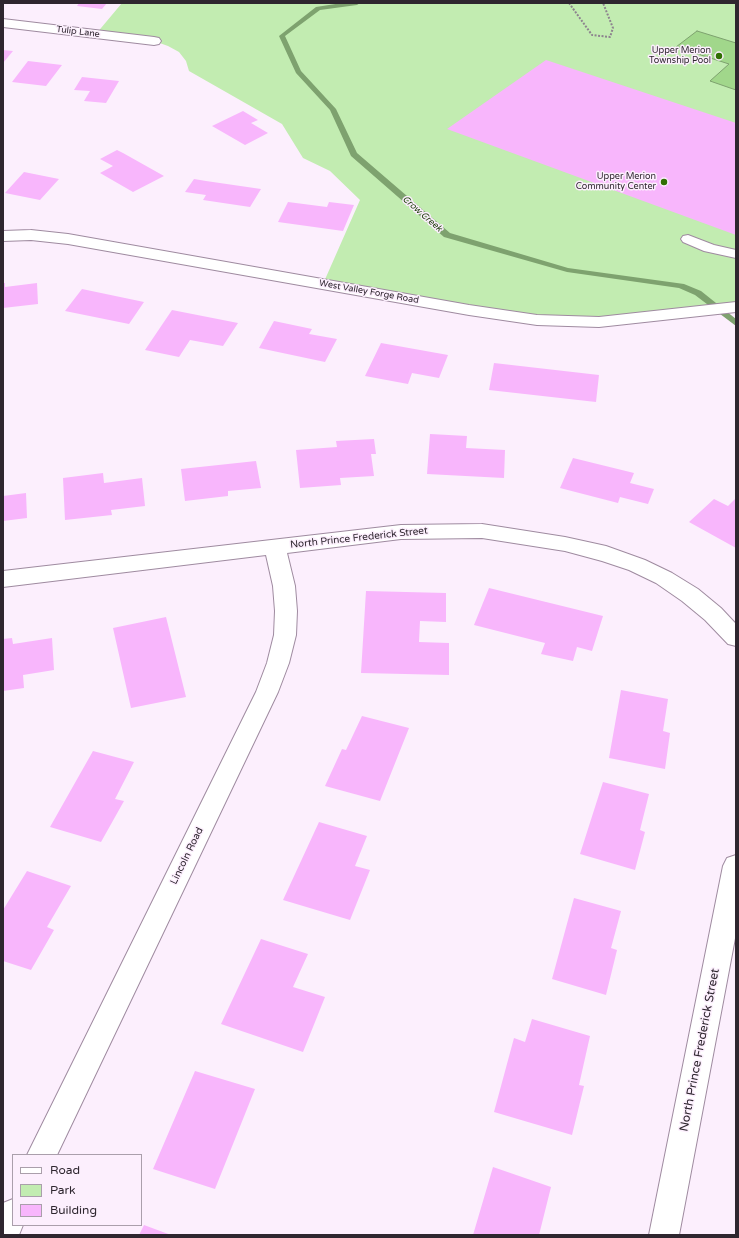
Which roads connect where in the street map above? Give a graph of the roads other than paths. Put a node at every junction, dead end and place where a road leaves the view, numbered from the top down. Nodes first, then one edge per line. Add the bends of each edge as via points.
1 (3, 23) edge
2 (154, 41) dead end
3 (3, 236) edge
4 (688, 239) dead end
5 (736, 254) edge
6 (736, 307) edge
7 (275, 547) junction
8 (3, 579) edge
9 (736, 638) edge
10 (736, 866) edge
11 (42, 1154) edge
12 (12, 1216) edge
13 (3, 1235) edge
14 (664, 1235) edge

1 - 2 street, Tulip Lane
3 - 6 street, West Valley Forge Road via 31,235 68,239 536,320 599,322
4 - 5 lane via 709,248
7 - 8 street, North Prince Frederick Street
7 - 9 street, North Prince Frederick Street via 401,532 442,530 482,531 565,544 606,554 664,578 714,614
7 - 11 street, Lincoln Road via 284,586 285,635 267,692
10 - 14 street, North Prince Frederick Street
12 - 13 street

